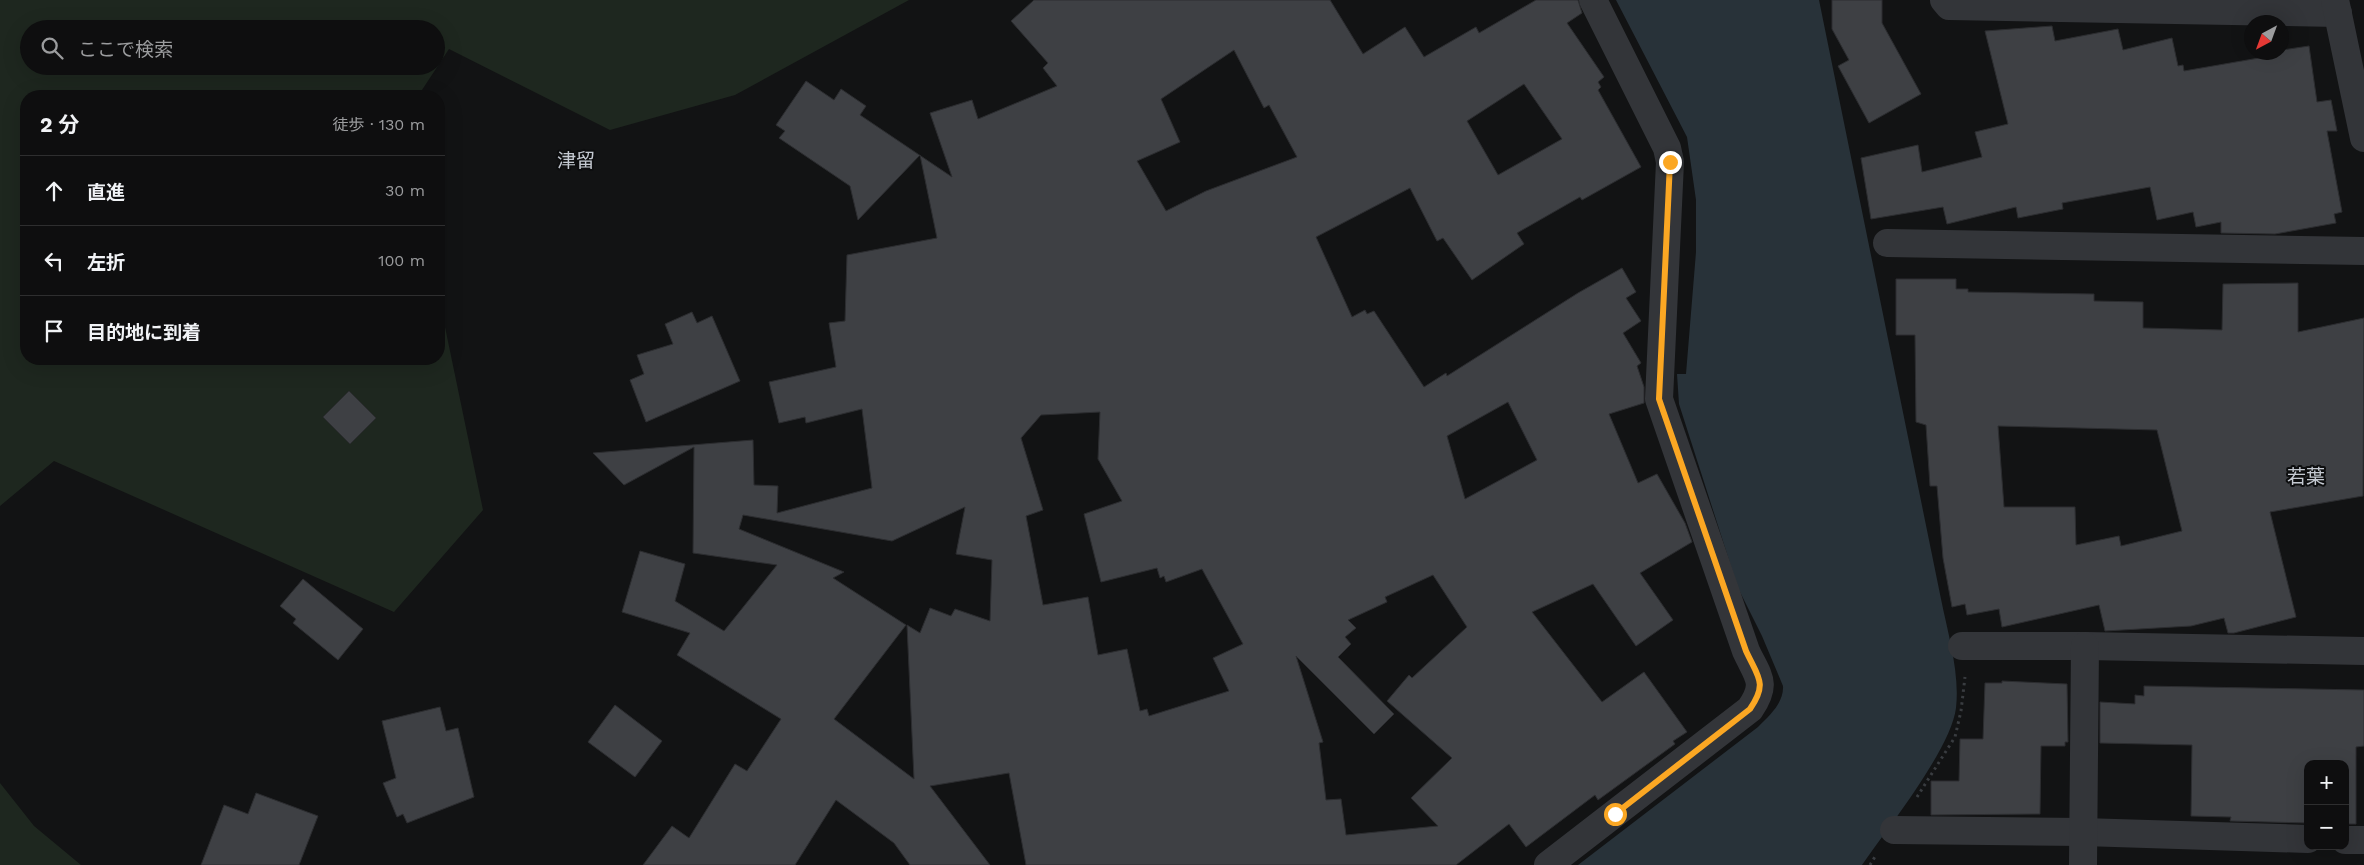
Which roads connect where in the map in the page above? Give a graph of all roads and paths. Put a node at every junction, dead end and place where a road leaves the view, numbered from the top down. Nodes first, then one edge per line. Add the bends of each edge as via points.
1 (1593, 0) edge
2 (1944, 0) edge
3 (2336, 7) edge
4 (2364, 138) edge
5 (1887, 243) dead end
6 (2364, 252) edge
7 (1962, 646) joint
8 (2085, 646) junction
9 (2364, 651) edge
10 (1942, 760) dead end
11 (1894, 830) dead end
12 (2083, 832) junction
13 (2304, 838) edge
14 (2349, 840) edge
15 (2364, 840) edge
16 (1548, 865) edge
17 (2082, 865) edge

1 - 16 street via 1667,148 1670,162 1659,399 1746,651 1761,682 1760,694 1750,709
2 - 3 street via 1949,6
3 - 4 street
5 - 6 street
7 - 8 street
7 - 10 path via 1965,675 1961,711 1955,737
8 - 9 street
8 - 12 street
11 - 12 street
12 - 13 street
12 - 17 street
14 - 15 street

